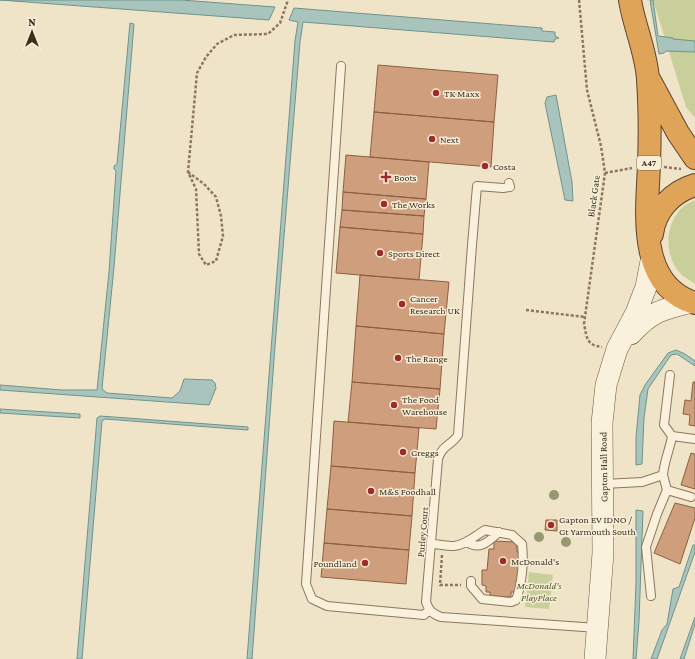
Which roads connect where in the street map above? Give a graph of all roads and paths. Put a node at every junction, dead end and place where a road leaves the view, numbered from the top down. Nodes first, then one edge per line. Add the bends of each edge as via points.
1 (288, 0) edge
2 (579, 0) edge
3 (630, 0) edge
4 (341, 66) dead end
5 (648, 78) junction
6 (695, 158) edge
7 (188, 172) junction
8 (510, 183) dead end
9 (695, 185) edge
10 (651, 252) junction
11 (694, 302) edge
12 (526, 310) dead end
13 (585, 317) junction
14 (617, 349) junction
15 (670, 375) dead end
16 (672, 436) junction
17 (695, 439) edge
18 (663, 475) junction
19 (603, 484) junction
20 (667, 490) junction
21 (691, 497) dead end
22 (499, 532) junction
23 (467, 542) junction
24 (431, 544) junction
25 (443, 545) junction
26 (471, 583) joint
27 (651, 596) dead end
28 (429, 610) junction
29 (598, 628) junction
30 (595, 659) edge

1 - 7 path via 280,24 268,34 234,35 217,44 206,57 197,73
2 - 13 path, Black Gate via 587,90 605,173
3 - 5 highway, A47
4 - 28 lane via 306,584 312,599 327,606 424,615
5 - 6 highway, A47
5 - 10 highway, A47 via 647,228
7 - 7 path via 216,197 221,216 223,236 216,261 206,265 199,254 196,189
8 - 24 lane, Purley Court via 510,187 503,188 477,186 458,435 440,452 438,459
9 - 10 highway via 685,188 669,199 659,212 653,225
10 - 11 highway via 661,278 678,295
10 - 14 street, Gapton Hall Road via 646,287
11 - 14 street, Gapton Hall Road via 654,313
12 - 13 path
13 - 14 path, Black Gate via 588,341 593,346
14 - 19 street, Gapton Hall Road via 606,385 602,423
15 - 16 lane via 664,425
16 - 17 lane
16 - 18 lane
18 - 19 lane via 642,482
18 - 20 lane
19 - 29 street, Gapton Hall Road via 603,553
20 - 21 lane
20 - 27 lane via 646,547
22 - 23 lane via 485,530
22 - 23 lane via 479,546
22 - 26 lane via 512,535 522,544 520,590 516,600 510,602 482,599
23 - 25 lane via 453,546
24 - 25 lane
24 - 28 lane, Purley Court via 426,598
25 - 26 path via 440,585
28 - 29 lane via 441,618
29 - 30 street, Gapton Hall Road

